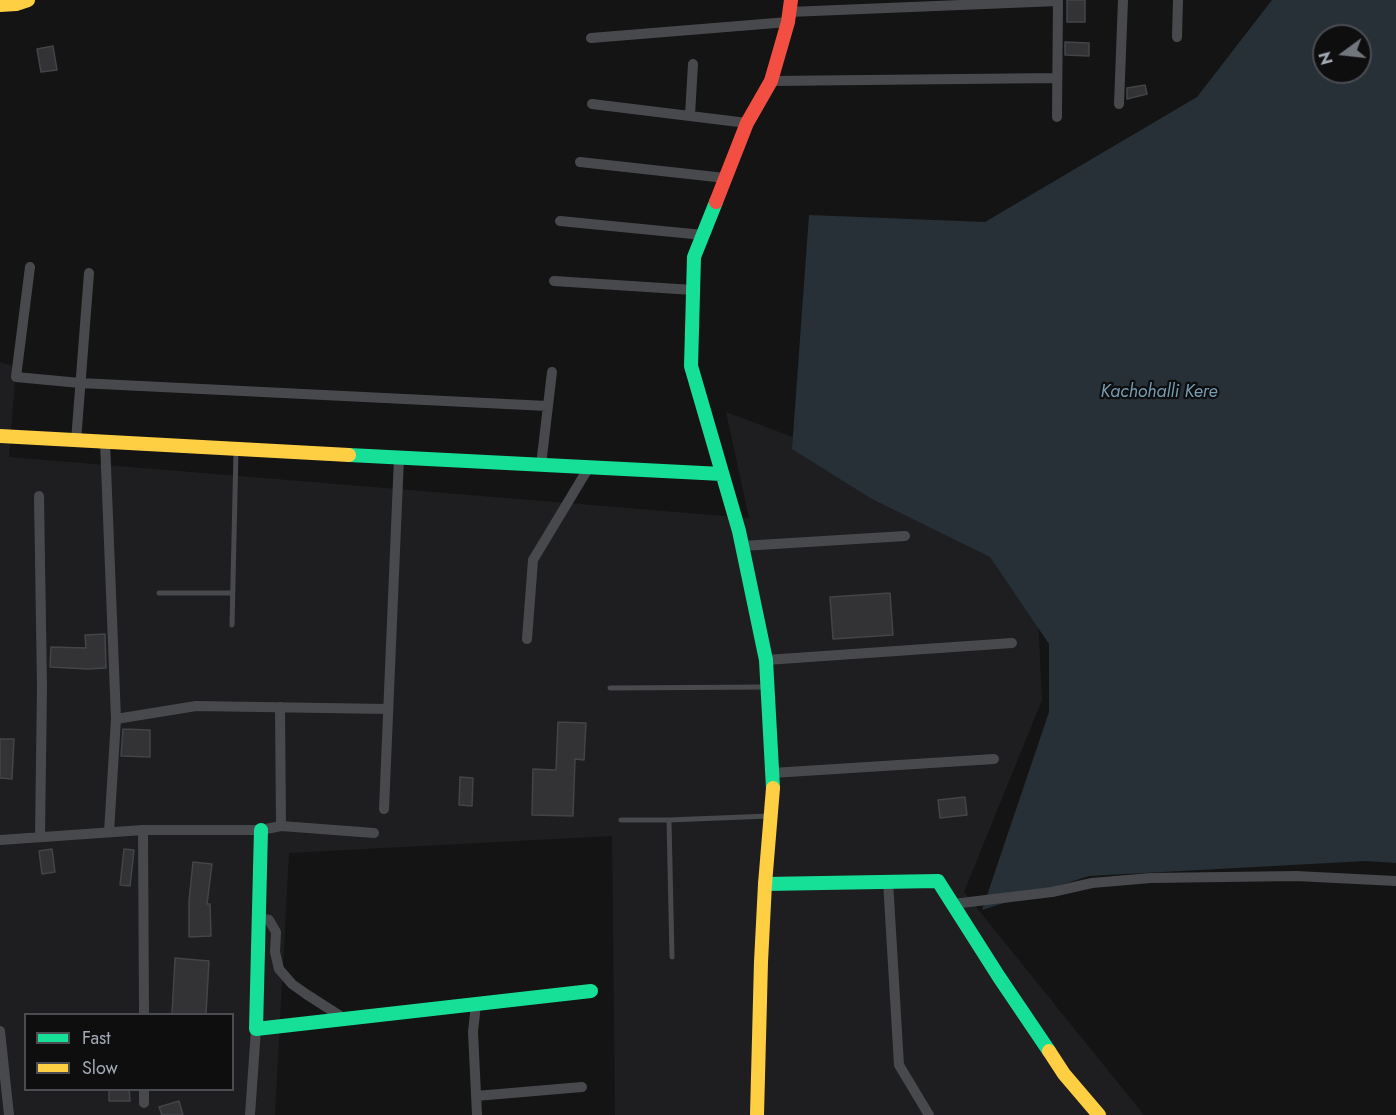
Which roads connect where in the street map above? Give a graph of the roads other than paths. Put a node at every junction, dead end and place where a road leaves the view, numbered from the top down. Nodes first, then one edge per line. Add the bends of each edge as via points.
1 (28, 0) edge
2 (1123, 0) edge
3 (1178, 0) edge
4 (1058, 1) edge
5 (0, 5) edge
6 (789, 12) edge
7 (1177, 37) dead end
8 (591, 38) dead end
9 (693, 64) dead end
10 (1057, 78) junction
11 (771, 81) junction
12 (592, 104) dead end
13 (1119, 104) dead end
14 (690, 115) junction
15 (1057, 117) dead end
16 (747, 123) junction
17 (580, 162) dead end
18 (725, 178) junction
19 (560, 221) dead end
20 (703, 236) junction
21 (30, 267) dead end
22 (89, 273) dead end
23 (555, 281) dead end
24 (693, 290) junction
25 (552, 372) dead end
26 (80, 383) junction
27 (547, 406) junction
28 (0, 436) edge
29 (76, 441) junction
30 (105, 442) junction
31 (236, 449) junction
32 (399, 457) junction
33 (541, 465) junction
34 (589, 467) junction
35 (722, 474) junction
36 (39, 496) dead end
37 (906, 536) dead end
38 (742, 546) junction
39 (159, 593) dead end
40 (232, 593) junction
41 (232, 625) dead end
42 (527, 639) dead end
43 (1012, 643) dead end
44 (766, 660) junction
45 (768, 687) junction
46 (610, 688) dead end
47 (280, 707) junction
48 (388, 709) junction
49 (116, 719) junction
50 (994, 759) dead end
51 (772, 773) junction
52 (384, 809) dead end
53 (771, 816) junction
54 (621, 820) dead end
55 (669, 820) junction
56 (281, 826) junction
57 (143, 830) junction
58 (261, 830) junction
59 (109, 832) junction
60 (374, 833) dead end
61 (40, 837) junction
62 (0, 840) edge
63 (888, 881) junction
64 (1396, 881) edge
65 (765, 884) junction
66 (953, 904) junction
67 (259, 918) junction
68 (672, 957) dead end
69 (591, 991) dead end
70 (476, 1004) junction
71 (144, 1013) edge
72 (345, 1019) junction
73 (256, 1029) junction
74 (0, 1031) edge
75 (582, 1087) dead end
76 (144, 1091) edge
77 (476, 1096) junction
78 (144, 1103) dead end
79 (9, 1115) edge
80 (250, 1115) edge
81 (477, 1115) edge
82 (758, 1115) edge
83 (929, 1115) edge
84 (1100, 1115) edge

1 - 5 street
2 - 13 street
3 - 7 street
4 - 6 street
4 - 10 street
6 - 8 street
6 - 11 street
9 - 14 street
10 - 11 street
10 - 15 street
11 - 16 street
12 - 14 street
14 - 16 street
16 - 18 street
17 - 18 street
18 - 20 street
19 - 20 street
20 - 24 street via 694,257
21 - 26 street via 16,377
22 - 26 street
23 - 24 street
24 - 35 street via 691,366
25 - 27 street
26 - 27 street
26 - 29 street
27 - 33 street
28 - 29 street
29 - 30 street
30 - 31 street
30 - 49 street
31 - 32 street
31 - 40 lane
32 - 33 street
32 - 48 street
33 - 34 street
34 - 35 street
34 - 42 street via 533,560
35 - 38 street
36 - 61 street
37 - 38 street
38 - 44 street
39 - 40 lane
40 - 41 lane
43 - 44 street
44 - 45 street
45 - 46 lane
45 - 51 street
47 - 48 street
47 - 49 street via 196,706
47 - 56 street
48 - 52 street
49 - 59 street
50 - 51 street
51 - 53 street
53 - 55 lane
53 - 65 street
54 - 55 lane
55 - 68 lane
56 - 58 street
56 - 60 street
57 - 58 street
57 - 59 street
57 - 71 street
58 - 67 street
59 - 61 street
61 - 62 street
63 - 65 street
63 - 66 street via 939,881
63 - 83 street via 898,1065
64 - 66 street via 1296,876 1151,878
65 - 82 street
66 - 84 street via 1064,1074
67 - 72 street via 270,920 276,932 279,969 292,984
67 - 73 street
69 - 70 street
70 - 72 street
70 - 77 street
72 - 73 street
73 - 80 street
74 - 79 street
75 - 77 street
76 - 78 street
77 - 81 street

